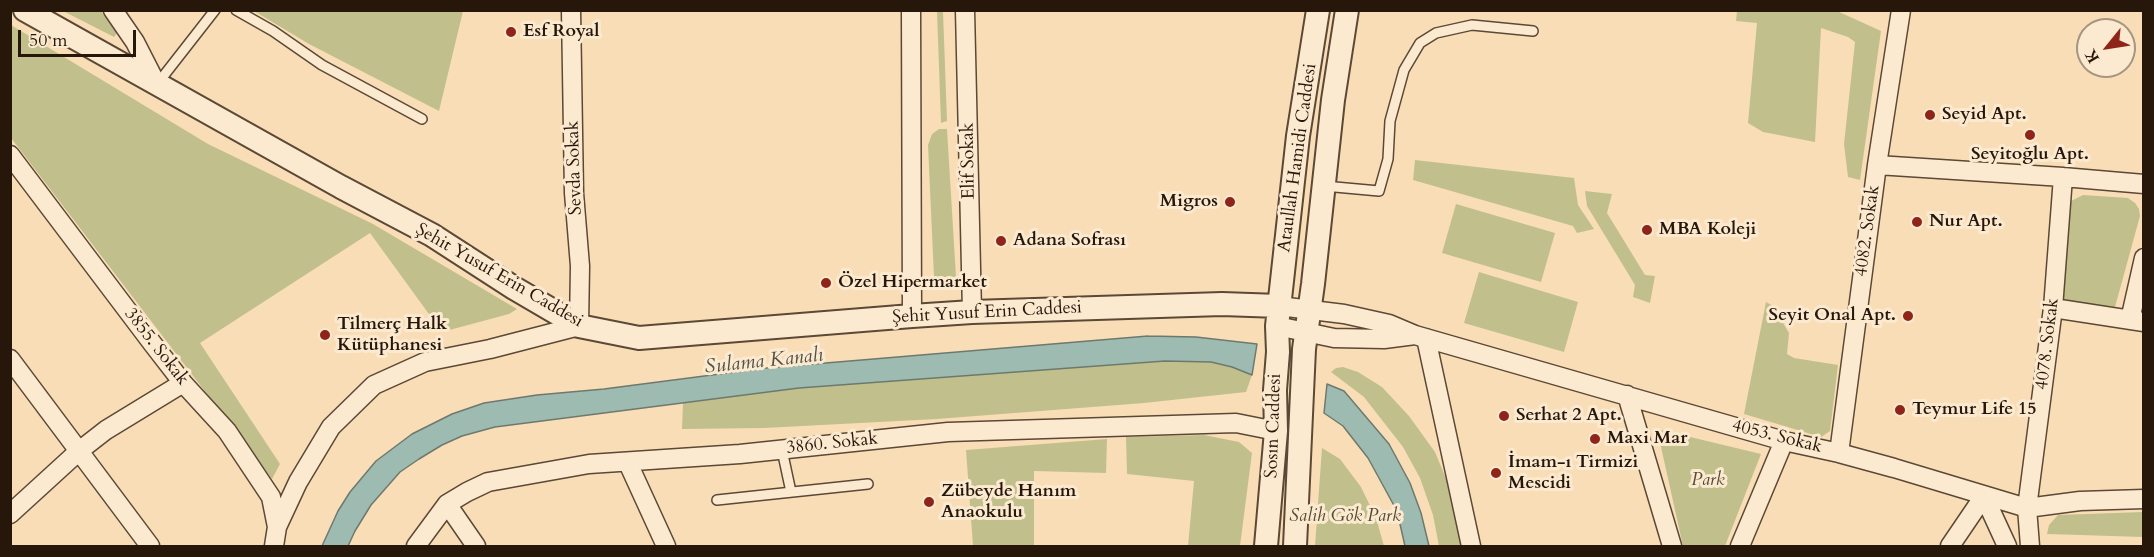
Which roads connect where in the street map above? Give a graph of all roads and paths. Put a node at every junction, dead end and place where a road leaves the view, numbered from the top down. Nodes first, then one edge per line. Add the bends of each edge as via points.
1 (25, 10) edge
2 (113, 10) edge
3 (215, 10) edge
4 (236, 10) edge
5 (571, 10) edge
6 (910, 10) edge
7 (965, 10) edge
8 (1318, 10) edge
9 (1347, 10) edge
10 (1901, 10) edge
11 (1533, 31) dead end
12 (157, 85) junction
13 (422, 119) dead end
14 (10, 155) edge
15 (1877, 165) junction
16 (2063, 177) junction
17 (2144, 184) edge
18 (1324, 186) junction
19 (2144, 258) edge
20 (2053, 308) junction
21 (1309, 311) junction
22 (972, 312) junction
23 (912, 316) junction
24 (1278, 316) junction
25 (2137, 321) edge
26 (579, 326) junction
27 (1306, 334) junction
28 (1420, 337) junction
29 (10, 360) edge
30 (183, 383) junction
31 (1627, 395) junction
32 (1276, 431) junction
33 (1784, 441) junction
34 (782, 450) junction
35 (79, 451) junction
36 (1839, 453) junction
37 (628, 463) junction
38 (868, 483) dead end
39 (791, 492) junction
40 (1984, 496) junction
41 (2144, 499) edge
42 (717, 500) dead end
43 (447, 504) junction
44 (2027, 508) junction
45 (10, 514) edge
46 (277, 527) junction
47 (150, 546) edge
48 (274, 546) edge
49 (416, 546) edge
50 (476, 546) edge
51 (666, 546) edge
52 (1266, 546) edge
53 (1295, 546) edge
54 (1471, 546) edge
55 (1672, 546) edge
56 (1740, 546) edge
57 (1950, 546) edge
58 (2007, 546) edge
59 (2030, 546) edge

1 - 12 street, Şehit Yusuf Erin Caddesi
2 - 12 street
3 - 12 lane
4 - 13 lane via 322,65
5 - 26 street, Sevda Sokak
6 - 23 street
7 - 22 street, Elif Sokak
8 - 24 street, Ataullah Hamidi Caddesi via 1298,136
9 - 18 street, Ataullah Hamidi Caddesi
10 - 15 street, 4082. Sokak
11 - 18 lane via 1472,25 1436,33 1419,43 1404,70 1390,121 1388,159 1379,191
12 - 26 street, Şehit Yusuf Erin Caddesi via 432,236
14 - 30 street, 3855. Sokak
15 - 16 street
15 - 36 street, 4082. Sokak
16 - 17 street
16 - 20 street, 4078. Sokak
18 - 21 street, Ataullah Hamidi Caddesi
19 - 25 street
20 - 25 street
20 - 44 street, 4078. Sokak
21 - 24 street, 4053. Sokak
21 - 27 street, Ataullah Hamidi Caddesi
21 - 28 street, 4053. Sokak via 1378,321
22 - 23 street, Şehit Yusuf Erin Caddesi
22 - 24 street, Şehit Yusuf Erin Caddesi via 1222,304
23 - 26 street, Şehit Yusuf Erin Caddesi via 639,338
24 - 27 street
24 - 32 street, Sosın Caddesi
26 - 46 street via 425,362 374,385 332,427
27 - 28 street via 1334,338
27 - 53 street, Ataullah Hamidi Caddesi
28 - 31 street, 4053. Sokak
28 - 54 street
29 - 35 street
30 - 35 street
30 - 46 street, 3855. Sokak via 227,431 271,497
31 - 33 street, 4053. Sokak
31 - 55 street
32 - 34 street, 3860. Sokak via 1236,423 959,432
32 - 52 street, Sosın Caddesi
33 - 36 street, 4053. Sokak
33 - 56 street
34 - 37 street, 3860. Sokak
34 - 39 lane
35 - 45 street
35 - 47 street
36 - 40 street, 4053. Sokak
37 - 43 street, 3860. Sokak via 589,464 488,482
37 - 51 street
38 - 39 lane
39 - 42 lane
40 - 44 street, 4053. Sokak
40 - 57 street
40 - 58 street
41 - 44 street, 4053. Sokak
43 - 49 street, 3860. Sokak
43 - 50 street
44 - 59 street, 4078. Sokak
46 - 48 street, 3855. Sokak

